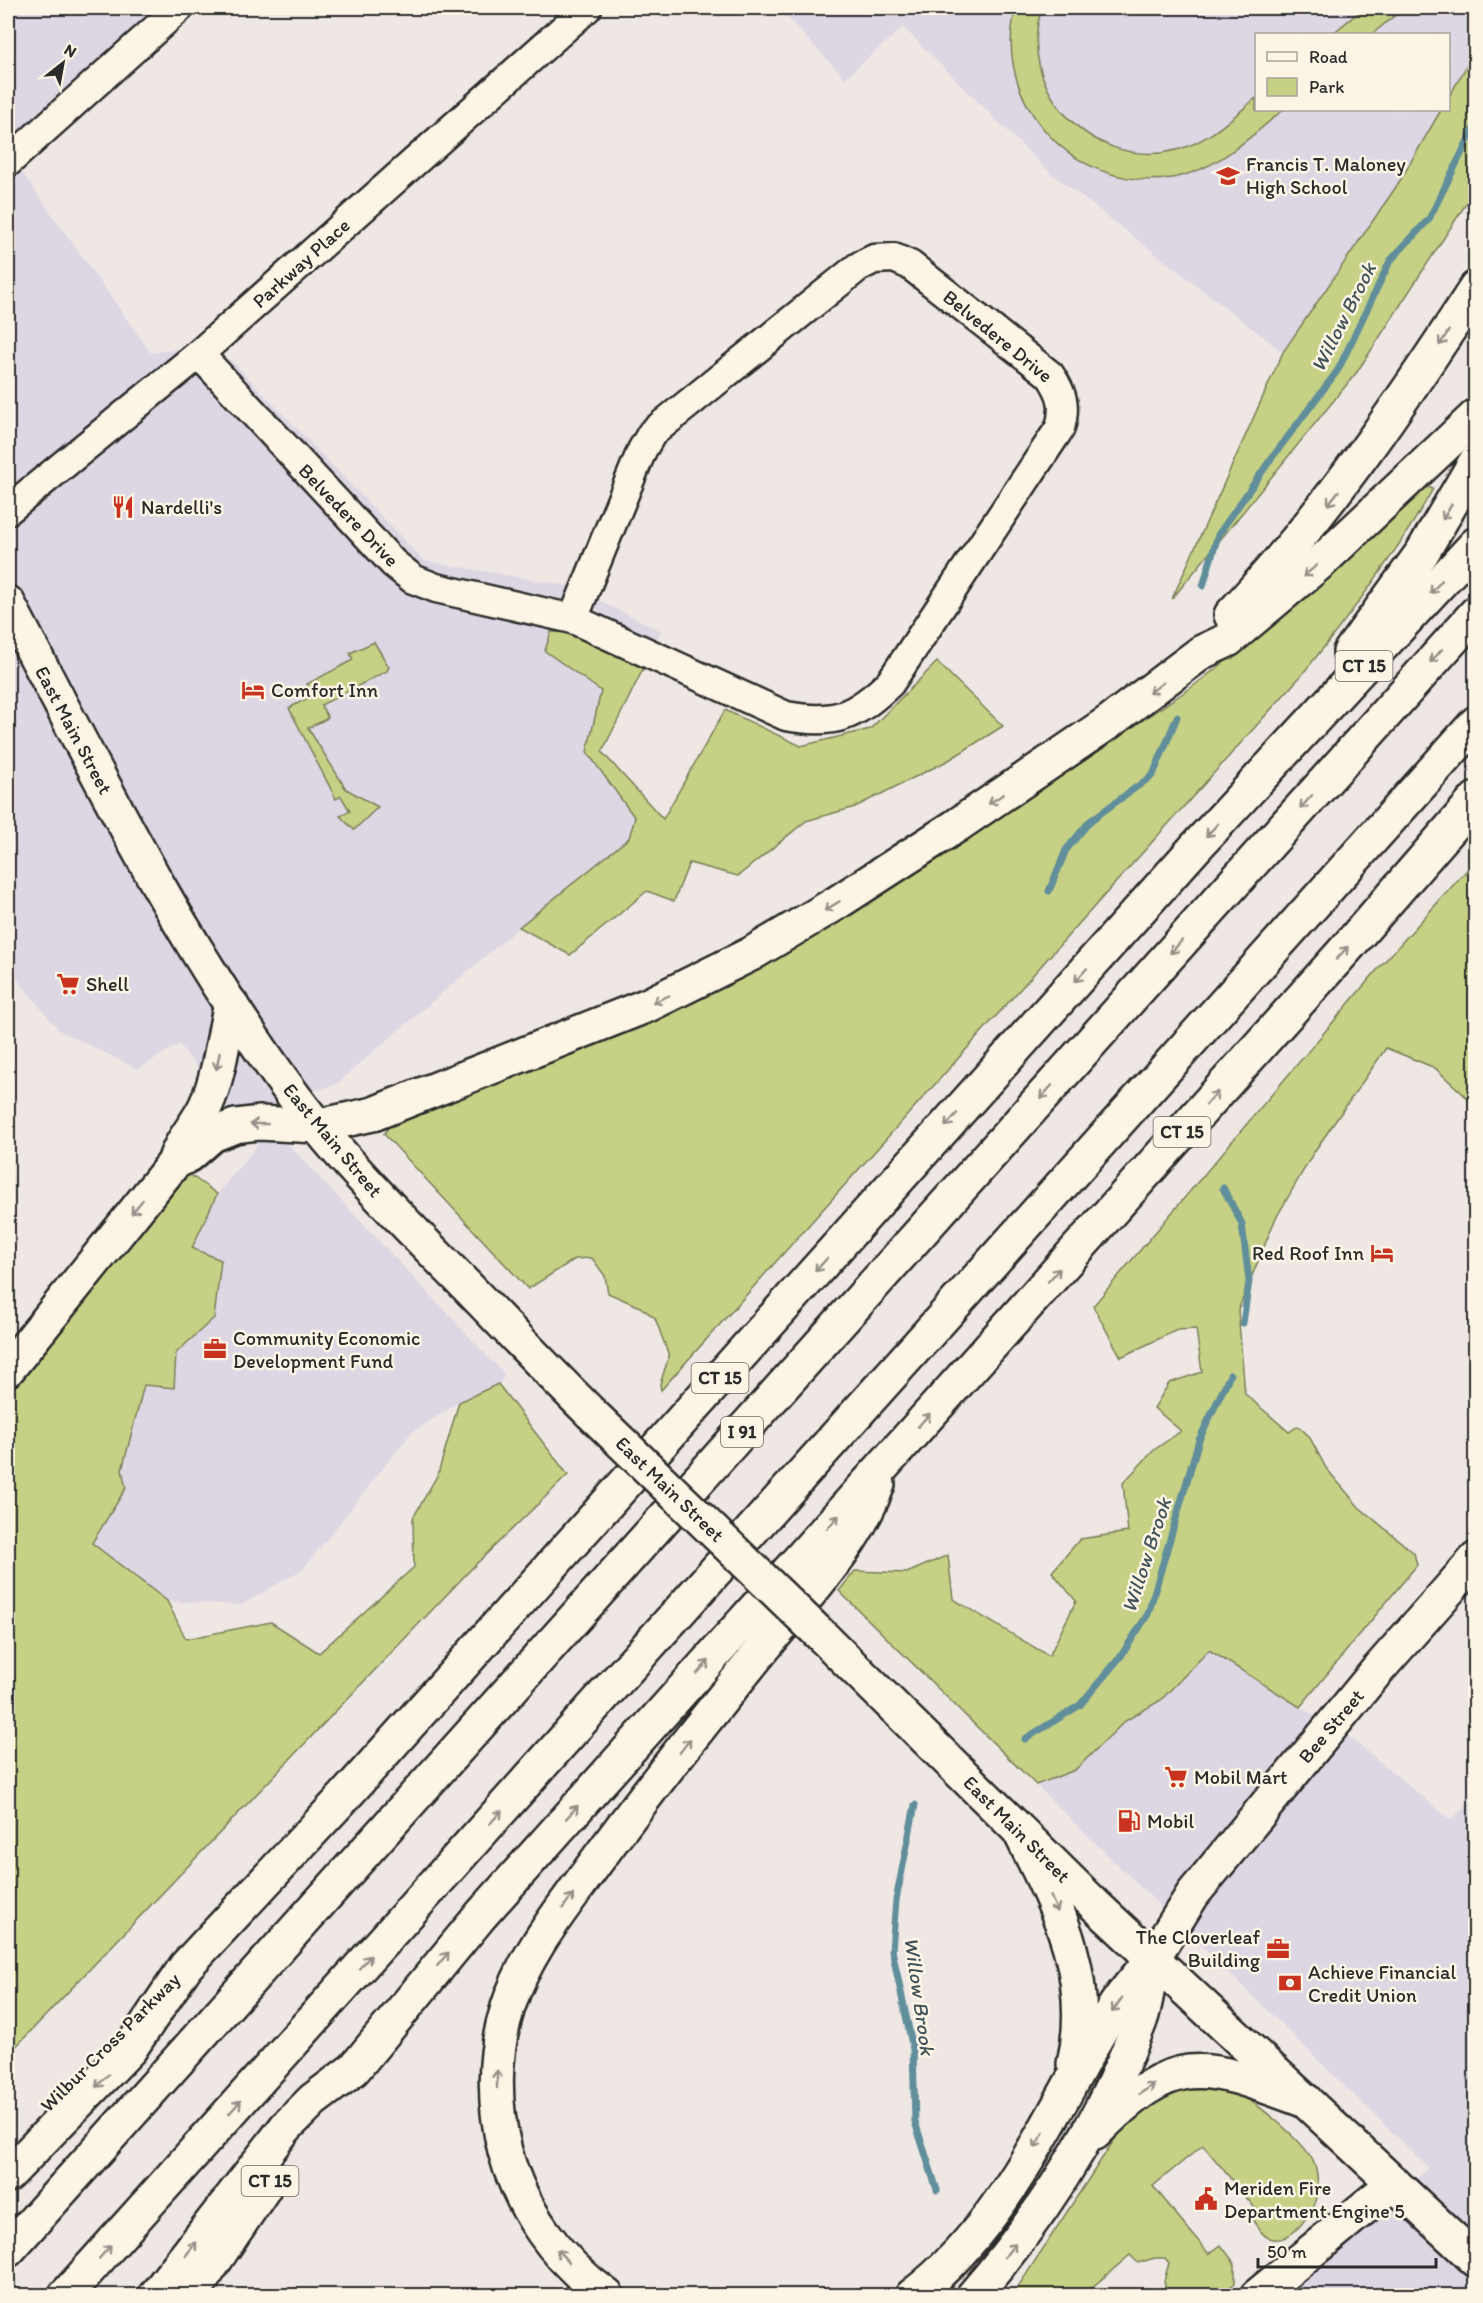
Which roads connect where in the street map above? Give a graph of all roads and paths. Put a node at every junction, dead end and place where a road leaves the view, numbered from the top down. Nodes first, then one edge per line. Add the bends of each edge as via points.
1 (179, 8) edge
2 (587, 8) edge
3 (8, 162) edge
4 (1476, 288) edge
5 (198, 354) junction
6 (1476, 416) edge
7 (1476, 462) edge
8 (8, 510) edge
9 (1476, 544) edge
10 (8, 603) edge
11 (1476, 613) edge
12 (573, 619) junction
13 (1202, 652) junction
14 (1476, 723) edge
15 (1251, 787) junction
16 (1476, 799) edge
17 (231, 1004) junction
18 (318, 1126) junction
19 (174, 1163) junction
20 (8, 1369) edge
21 (885, 1463) junction
22 (1476, 1559) edge
23 (1020, 1832) junction
24 (1153, 1958) junction
25 (186, 1966) junction
26 (354, 2069) junction
27 (1068, 2089) junction
28 (1306, 2101) junction
29 (8, 2143) edge
30 (1073, 2157) junction
31 (8, 2175) edge
32 (1394, 2184) junction
33 (8, 2250) edge
34 (1476, 2260) edge
35 (65, 2295) edge
36 (155, 2295) edge
37 (191, 2295) edge
38 (607, 2295) edge
39 (912, 2295) edge
40 (973, 2295) edge
41 (1257, 2295) edge

1 - 3 street
2 - 5 street, Parkway Place
4 -> 13 main road via 1335,495 1216,630
5 - 8 street, Parkway Place
5 - 12 street, Belvedere Drive via 393,563 413,579 436,588
6 -> 13 main road via 1295,584 1228,640
7 -> 15 main road via 1393,596 1279,734
9 -> 15 main road, CT 15
10 - 17 main road, East Main Street via 127,831
11 -> 33 main road, I 91
12 - 12 street, Belvedere Drive via 786,716 815,721 846,716 870,702 890,683 1054,438 1065,410 1062,391 1050,375 910,265 894,258 874,259 858,267 652,433
13 -> 18 main road via 1006,792 752,954 658,1001 406,1101 356,1119
35 -> 14 main road
15 -> 25 main road, CT 15 via 344,1797
21 -> 16 main road, CT 15
17 - 18 main road, East Main Street
17 -> 19 main road via 210,1096
18 -> 19 main road via 235,1126 212,1135
18 - 23 main road, East Main Street, bridge via 500,1323
19 -> 20 main road
26 -> 21 main road, CT 15 via 480,1915
38 -> 21 main road via 567,2261 541,2229 520,2195 509,2167 496,2083 499,2044 508,2006 537,1945 605,1850 853,1538 864,1520
22 - 24 main road, Bee Street via 1377,1671 1193,1894
23 - 24 main road, East Main Street
23 -> 27 main road via 1061,1919 1079,1977 1080,2030
24 -> 27 main road via 1114,2007
24 - 28 main road, East Main Street
24 - 30 main road via 1141,2020 1101,2108
25 - 29 main road, Wilbur Cross Parkway / CT 15
25 -> 31 main road via 130,2049
36 -> 26 main road via 286,2127 313,2100
26 - 37 main road, CT 15 via 265,2187
27 -> 39 main road via 988,2217 955,2257
30 -> 28 main road via 1138,2094 1180,2072 1220,2073
28 - 32 main road, East Main Street
40 -> 30 main road via 1032,2220
32 - 34 main road, East Main Street
32 - 41 main road

